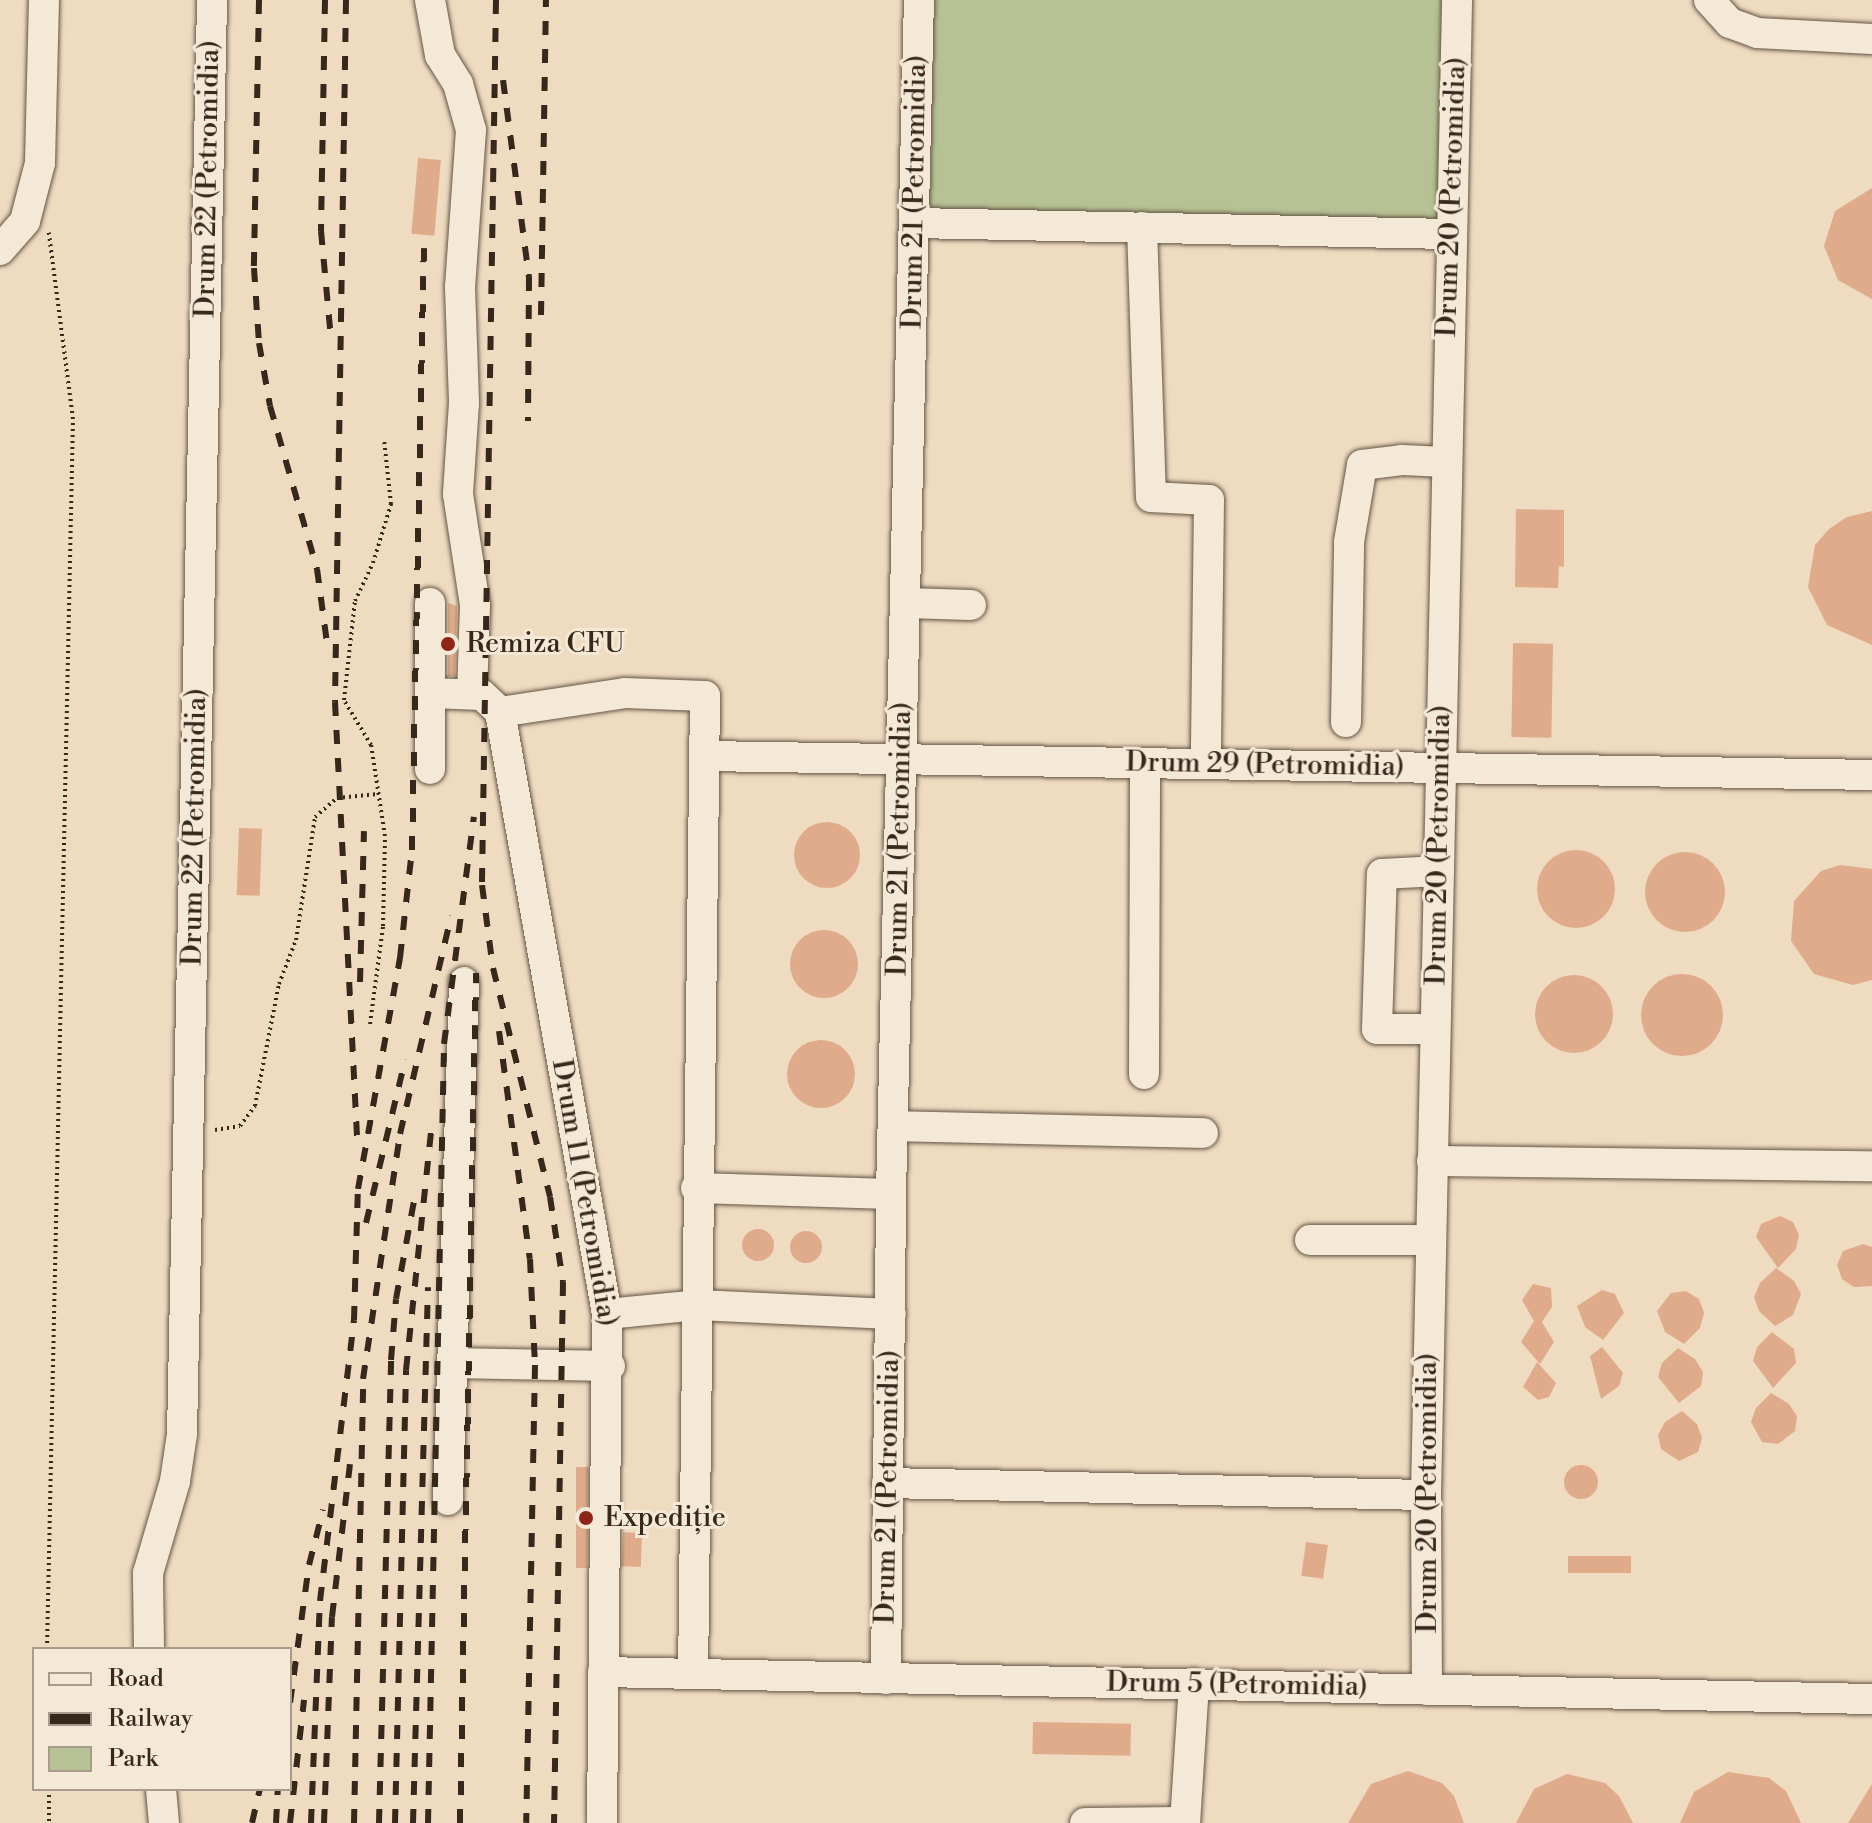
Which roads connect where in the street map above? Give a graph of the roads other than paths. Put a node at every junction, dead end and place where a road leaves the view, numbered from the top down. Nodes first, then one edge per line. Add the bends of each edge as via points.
1 (44, 0) edge
2 (212, 0) edge
3 (430, 0) edge
4 (919, 0) edge
5 (1457, 0) edge
6 (1709, 0) edge
7 (1872, 39) edge
8 (915, 223) junction
9 (1142, 227) junction
10 (1449, 234) junction
11 (0, 250) edge
12 (1446, 462) junction
13 (430, 603) dead end
14 (906, 603) junction
15 (971, 605) dead end
16 (430, 693) junction
17 (472, 694) junction
18 (500, 712) junction
19 (1346, 722) dead end
20 (705, 756) junction
21 (903, 760) junction
22 (1145, 763) junction
23 (1206, 764) junction
24 (1441, 767) junction
25 (430, 769) dead end
26 (1872, 775) edge
27 (1439, 871) junction
28 (464, 982) dead end
29 (1435, 1029) junction
30 (1144, 1074) dead end
31 (893, 1126) junction
32 (1203, 1133) dead end
33 (1432, 1161) junction
34 (1872, 1166) edge
35 (696, 1188) junction
36 (891, 1194) junction
37 (1310, 1240) dead end
38 (1431, 1240) junction
39 (698, 1305) junction
40 (607, 1314) junction
41 (891, 1314) junction
42 (452, 1363) junction
43 (610, 1366) junction
44 (887, 1483) junction
45 (1426, 1495) junction
46 (448, 1500) dead end
47 (149, 1647) edge
48 (603, 1672) junction
49 (693, 1673) junction
50 (886, 1679) junction
51 (1194, 1683) junction
52 (1427, 1690) junction
53 (1872, 1699) edge
54 (161, 1791) edge
55 (1185, 1822) edge
56 (164, 1823) edge
57 (602, 1823) edge
58 (1085, 1823) edge

1 - 11 lane via 40,163 25,221
2 - 47 lane, Drum 22 (Petromidia) via 181,1447 148,1573
3 - 17 lane via 440,55 458,84 471,130 460,287 464,377 458,494 475,605
4 - 8 lane, Drum 21 (Petromidia)
5 - 10 lane, Drum 20 (Petromidia)
6 - 7 lane via 1730,23 1757,33
8 - 9 lane
8 - 14 lane, Drum 21 (Petromidia)
9 - 10 lane
9 - 23 lane via 1151,497 1209,500
10 - 12 lane, Drum 20 (Petromidia)
12 - 19 lane via 1362,465 1349,542
12 - 24 lane, Drum 20 (Petromidia)
13 - 16 lane
14 - 15 lane
14 - 21 lane, Drum 21 (Petromidia)
16 - 17 lane
16 - 25 lane
17 - 18 lane via 482,695
18 - 20 lane via 625,693 705,696
18 - 40 lane, Drum 11 (Petromidia)
20 - 21 lane, Drum 29 (Petromidia)
20 - 35 lane
21 - 22 lane, Drum 29 (Petromidia)
21 - 31 lane, Drum 21 (Petromidia)
22 - 23 lane, Drum 29 (Petromidia)
22 - 30 lane
23 - 24 lane, Drum 29 (Petromidia)
24 - 26 lane, Drum 29 (Petromidia)
24 - 27 lane, Drum 20 (Petromidia)
27 - 29 lane, Drum 20 (Petromidia)
27 - 29 lane via 1382,874 1377,1029
28 - 42 lane
29 - 33 lane, Drum 20 (Petromidia)
31 - 32 lane
31 - 36 lane, Drum 21 (Petromidia)
33 - 34 lane
33 - 38 lane, Drum 20 (Petromidia)
35 - 36 lane
35 - 39 lane
36 - 41 lane, Drum 21 (Petromidia)
37 - 38 lane
38 - 45 lane, Drum 20 (Petromidia)
39 - 40 lane
39 - 41 lane
39 - 49 lane
40 - 43 lane, Drum 11 (Petromidia)
41 - 44 lane, Drum 21 (Petromidia)
42 - 43 lane
42 - 46 lane
43 - 48 lane, Drum 11 (Petromidia)
44 - 45 lane
44 - 50 lane, Drum 21 (Petromidia)
45 - 52 lane, Drum 20 (Petromidia)
48 - 49 lane, Drum 5 (Petromidia)
48 - 57 lane, Drum 11 (Petromidia)
49 - 50 lane, Drum 5 (Petromidia)
50 - 51 lane, Drum 5 (Petromidia)
51 - 52 lane, Drum 5 (Petromidia)
51 - 55 lane
52 - 53 lane, Drum 5 (Petromidia)
54 - 56 lane
55 - 58 lane

